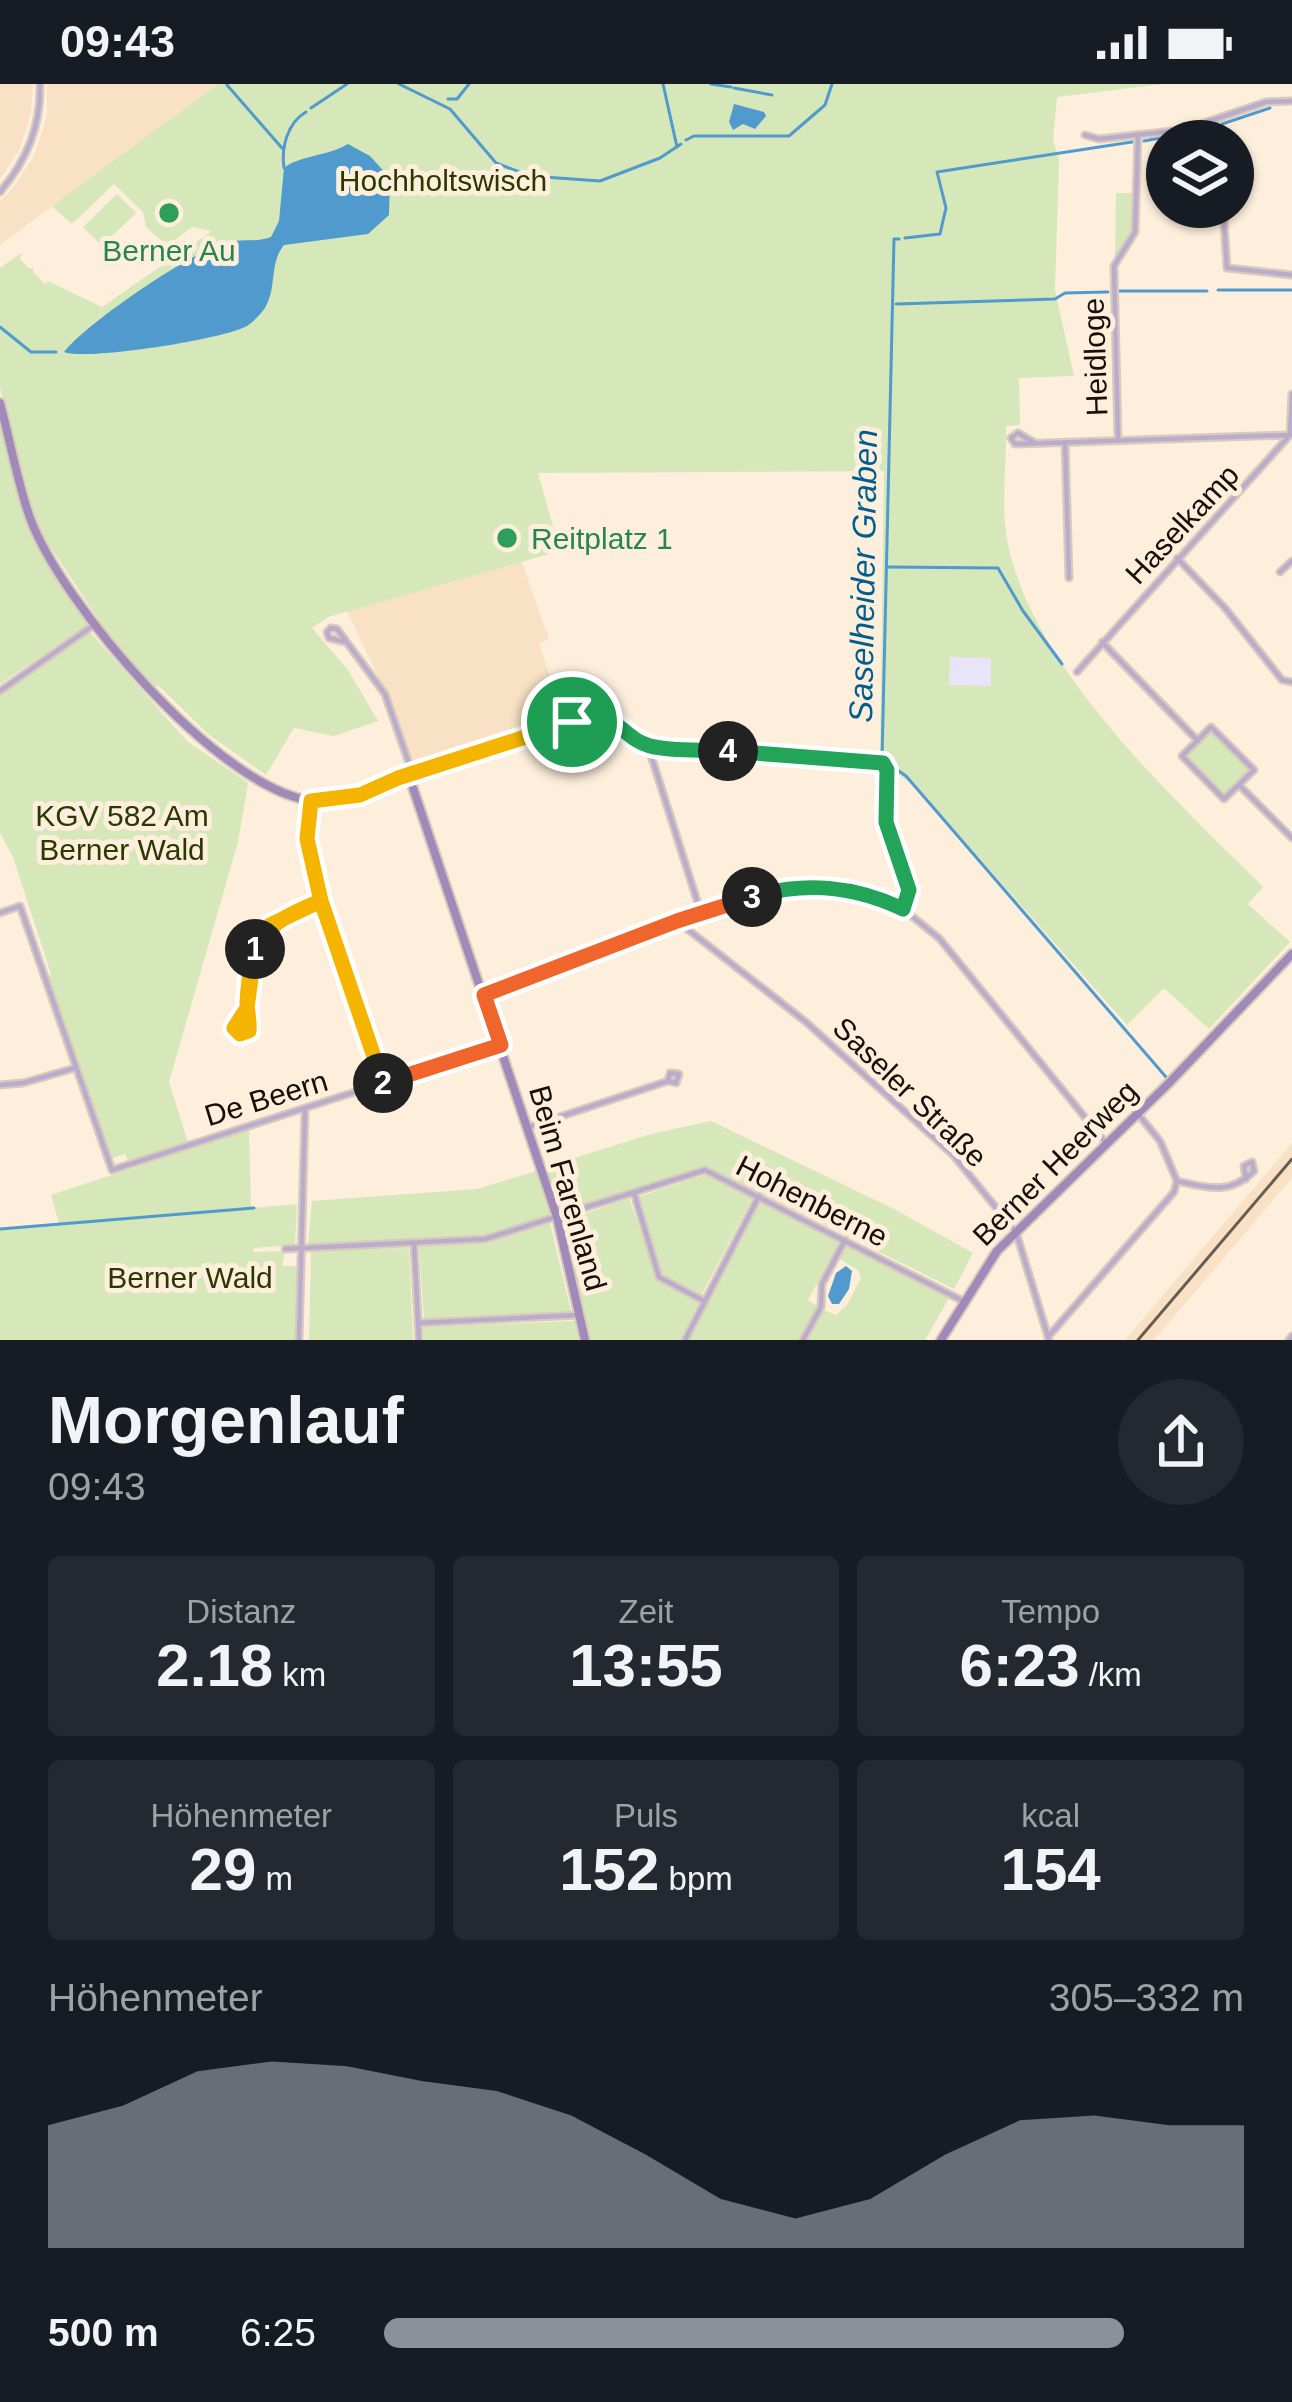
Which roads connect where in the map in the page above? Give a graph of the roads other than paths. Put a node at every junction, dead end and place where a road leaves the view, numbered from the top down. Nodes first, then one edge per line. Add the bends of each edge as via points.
1 (40, 84) edge
2 (1292, 101) edge
3 (1085, 135) dead end
4 (1138, 135) junction
5 (0, 192) edge
6 (1223, 228) edge
7 (1292, 275) edge
8 (1292, 394) edge
9 (0, 403) edge
10 (1291, 436) edge
11 (1118, 440) junction
12 (1065, 442) junction
13 (1034, 443) dead end
14 (1177, 558) junction
15 (1292, 561) edge
16 (1280, 572) dead end
17 (1069, 578) dead end
18 (95, 624) junction
19 (347, 642) dead end
20 (1102, 642) junction
21 (1078, 672) dead end
22 (1292, 682) edge
23 (0, 691) edge
24 (1198, 741) junction
25 (648, 746) junction
26 (410, 777) junction
27 (1239, 785) junction
28 (311, 801) junction
29 (1292, 838) edge
30 (321, 901) junction
31 (903, 909) junction
32 (0, 913) edge
33 (701, 913) junction
34 (677, 921) junction
35 (1292, 954) edge
36 (484, 995) junction
37 (247, 1008) dead end
38 (501, 1045) junction
39 (75, 1068) junction
40 (668, 1081) dead end
41 (383, 1084) junction
42 (0, 1085) edge
43 (305, 1109) junction
44 (1138, 1114) junction
45 (527, 1128) junction
46 (1107, 1145) junction
47 (1246, 1179) dead end
48 (1178, 1181) junction
49 (634, 1193) junction
50 (759, 1196) junction
51 (556, 1217) junction
52 (1016, 1232) junction
53 (845, 1240) junction
54 (414, 1244) junction
55 (285, 1249) dead end
56 (302, 1249) junction
57 (963, 1300) junction
58 (704, 1301) junction
59 (579, 1315) junction
60 (418, 1323) junction
61 (1048, 1339) edge
62 (299, 1340) edge
63 (419, 1340) edge
64 (585, 1340) edge
65 (685, 1340) edge
66 (803, 1340) edge
67 (941, 1340) edge

1 - 5 street via 32,141
2 - 4 street
3 - 4 street
4 - 11 street, Heidloge via 1136,232 1114,266
6 - 7 street via 1227,268
8 - 10 street
9 - 18 street via 31,520
10 - 11 street
10 - 14 street, Haselkamp
11 - 12 street
12 - 13 street
12 - 17 street
14 - 20 street, Haselkamp
14 - 22 street
15 - 16 street
18 - 23 street
18 - 28 street via 199,739 268,785
19 - 26 street via 388,700
20 - 21 street, Haselkamp
20 - 24 street
24 - 27 street via 1211,728 1254,770
24 - 27 street via 1182,757 1224,800
25 - 26 street via 618,723 591,716
25 - 31 street via 883,763 886,822 909,890
25 - 33 street
26 - 28 street via 345,799
26 - 36 street, Beim Farenland
27 - 29 street
28 - 30 street via 307,839
30 - 37 street via 283,916 261,936
30 - 41 street
31 - 33 street via 813,886
31 - 46 street via 939,938
32 - 39 street via 20,906
33 - 34 street
34 - 36 street
34 - 52 street, Saseler Straße via 806,1022 953,1155
35 - 44 street, Berner Heerweg
36 - 38 street, Beim Farenland
38 - 41 street, De Beern
38 - 45 street, Beim Farenland
39 - 42 street
39 - 43 street, De Beern via 112,1170
40 - 45 street
41 - 43 street, De Beern
43 - 56 street
44 - 46 street, Berner Heerweg
44 - 48 street
45 - 51 street, Beim Farenland
46 - 52 street, Berner Heerweg
47 - 48 street via 1216,1190
48 - 61 street
49 - 50 street, Hohenberne via 705,1170
49 - 51 street, Hohenberne
49 - 58 street via 659,1277
50 - 53 street, Hohenberne
50 - 58 street
51 - 54 street, Hohenberne via 485,1240
51 - 59 street, Beim Farenland
52 - 57 street, Berner Heerweg
52 - 61 street, Saseler Straße
53 - 57 street, Hohenberne
53 - 66 street
54 - 56 street, Hohenberne
54 - 60 street
55 - 56 street, Hohenberne
56 - 62 street
57 - 67 street, Berner Heerweg
58 - 65 street
59 - 60 street
59 - 64 street, Beim Farenland
60 - 63 street

